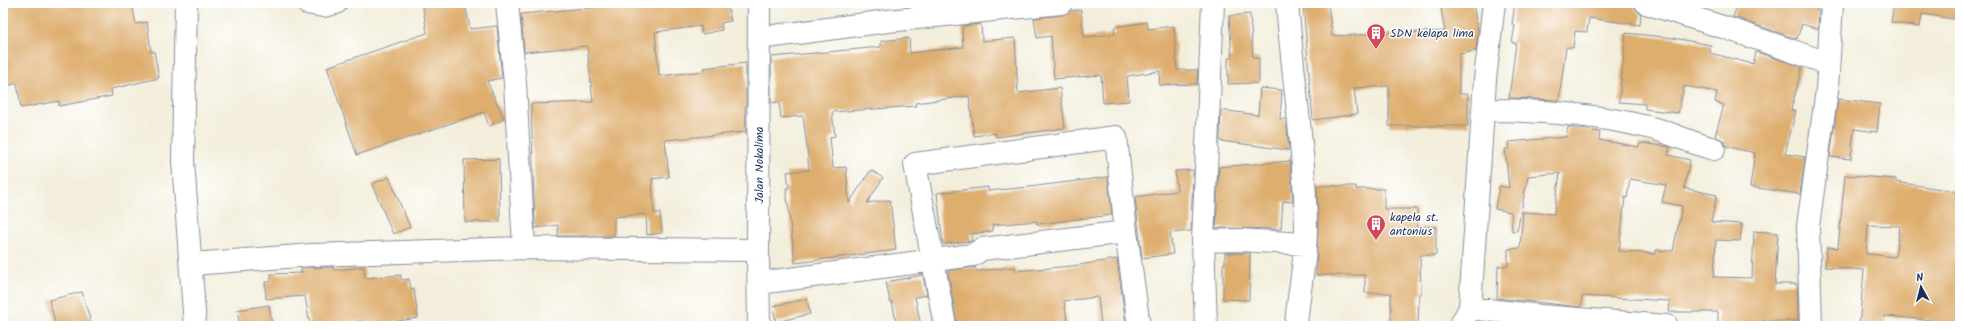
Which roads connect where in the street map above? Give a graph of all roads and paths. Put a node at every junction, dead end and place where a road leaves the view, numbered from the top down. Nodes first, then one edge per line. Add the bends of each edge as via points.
1 (186, 3) edge
2 (307, 3) edge
3 (336, 3) edge
4 (507, 3) edge
5 (759, 3) edge
6 (1061, 3) edge
7 (1213, 3) edge
8 (1287, 3) edge
9 (1494, 3) edge
10 (1646, 3) edge
11 (1832, 3) edge
12 (759, 38) junction
13 (1827, 63) junction
14 (1483, 110) junction
15 (1714, 149) dead end
16 (1127, 239) junction
17 (1204, 241) junction
18 (1304, 244) junction
19 (524, 248) junction
20 (758, 250) junction
21 (932, 260) junction
22 (192, 264) junction
23 (758, 282) junction
24 (1465, 317) edge
25 (195, 326) edge
26 (759, 326) edge
27 (946, 326) edge
28 (1139, 326) edge
29 (1206, 326) edge
30 (1296, 326) edge
31 (1667, 326) edge
32 (1811, 326) edge

1 - 22 street via 183,160
2 - 3 street via 323,6
4 - 19 street via 515,83
5 - 12 street, Jalan Nokalima
6 - 12 street via 888,21
7 - 17 street
8 - 18 street via 1304,164
9 - 14 street
10 - 13 street
11 - 13 street
12 - 20 street, Jalan Nokalima
13 - 32 street via 1827,90 1808,226
14 - 15 street via 1562,113 1603,118 1659,130
14 - 24 street
16 - 21 street via 982,262 973,255
16 - 21 street via 1116,137 915,164
16 - 28 street
17 - 18 street via 1240,240
17 - 29 street
18 - 30 street
19 - 20 street
19 - 22 street via 312,255
20 - 23 street, Jalan Nokalima
21 - 23 street
21 - 27 street
22 - 25 street
23 - 26 street, Jalan Nokalima
24 - 31 street via 1542,316

